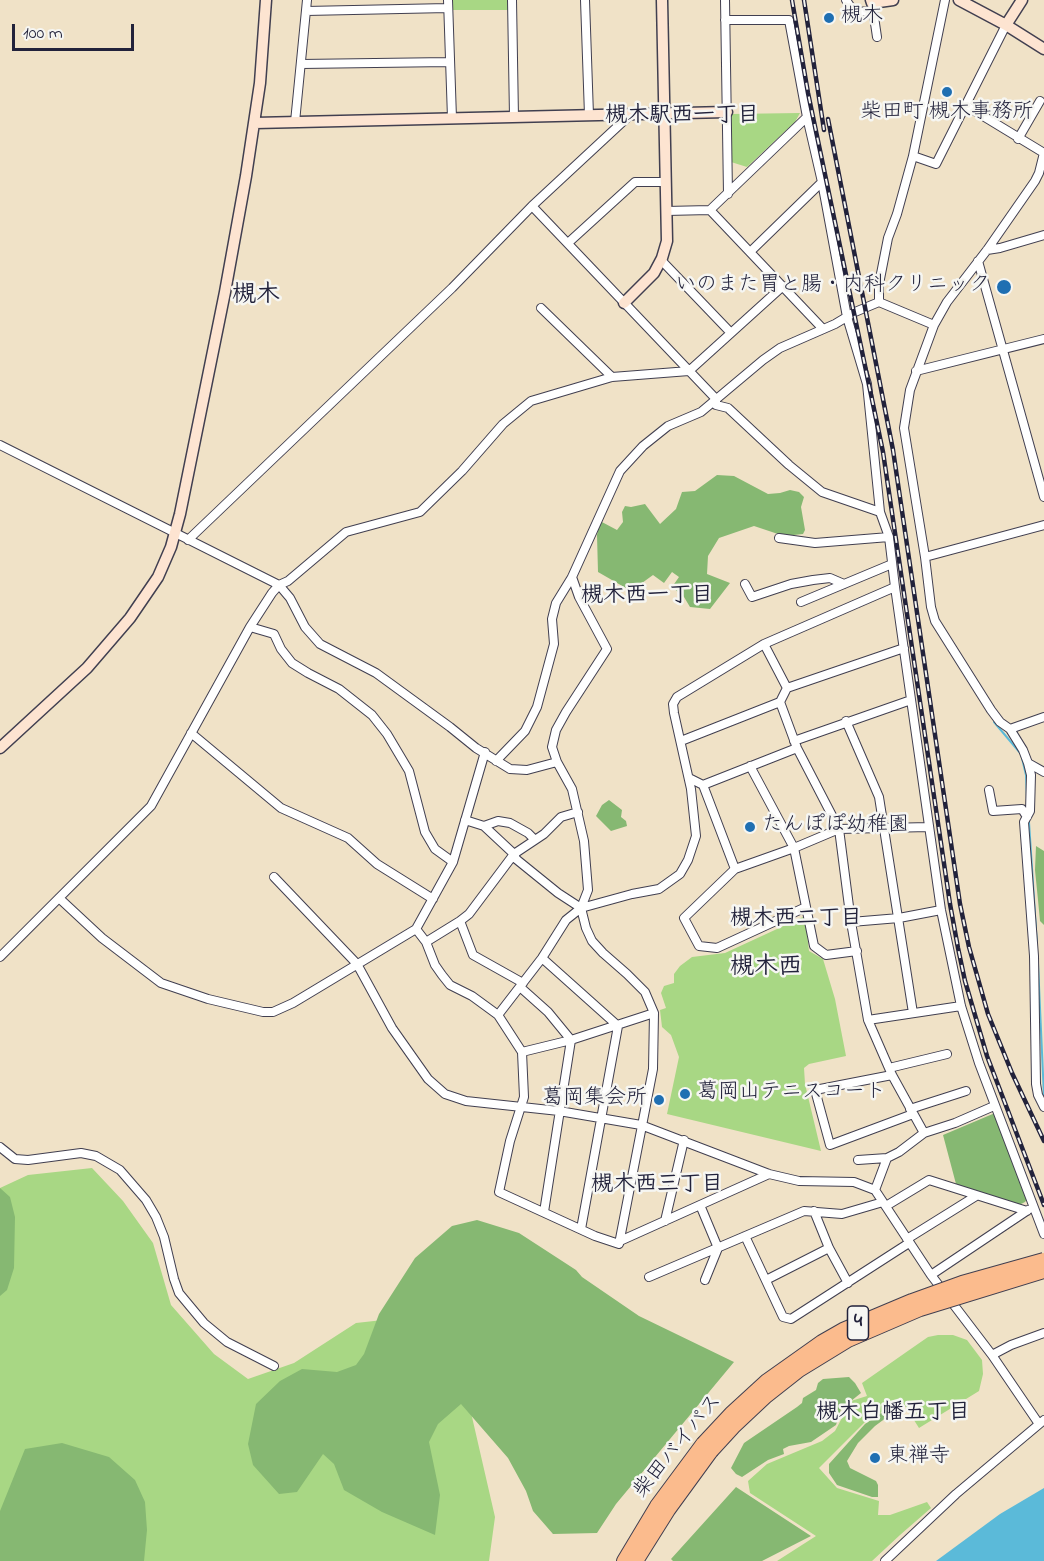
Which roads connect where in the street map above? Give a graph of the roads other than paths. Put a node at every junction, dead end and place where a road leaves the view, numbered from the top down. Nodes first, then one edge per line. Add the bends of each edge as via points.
1 (266, 0) edge
2 (307, 0) edge
3 (512, 0) edge
4 (585, 0) edge
5 (662, 0) edge
6 (724, 0) edge
7 (846, 0) edge
8 (893, 0) edge
9 (945, 0) edge
10 (959, 0) edge
11 (1022, 0) edge
12 (448, 4) edge
13 (872, 5) edge
14 (306, 11) junction
15 (725, 20) junction
16 (1006, 25) junction
17 (877, 37) dead end
18 (1044, 50) edge
19 (449, 62) junction
20 (301, 64) junction
21 (1040, 101) dead end
22 (965, 105) junction
23 (727, 112) junction
24 (665, 114) junction
25 (589, 115) junction
26 (630, 115) junction
27 (514, 117) junction
28 (807, 117) junction
29 (452, 118) junction
30 (294, 122) junction
31 (255, 123) junction
32 (1018, 139) junction
33 (1044, 153) edge
34 (913, 156) junction
35 (666, 182) junction
36 (822, 182) junction
37 (728, 194) junction
38 (532, 206) junction
39 (710, 210) junction
40 (666, 211) junction
41 (1044, 235) edge
42 (568, 243) junction
43 (987, 250) junction
44 (750, 252) junction
45 (661, 260) junction
46 (978, 261) junction
47 (783, 286) junction
48 (879, 302) junction
49 (624, 303) junction
50 (541, 308) dead end
51 (847, 317) junction
52 (934, 325) junction
53 (822, 329) junction
54 (731, 333) junction
55 (1044, 339) edge
56 (1002, 351) junction
57 (689, 371) junction
58 (916, 371) junction
59 (612, 377) junction
60 (716, 399) junction
61 (0, 445) edge
62 (1044, 496) edge
63 (880, 513) junction
64 (1044, 525) edge
65 (175, 534) junction
66 (889, 537) junction
67 (779, 538) dead end
68 (188, 540) junction
69 (925, 557) junction
70 (892, 564) junction
71 (572, 577) junction
72 (745, 584) dead end
73 (844, 584) junction
74 (279, 585) junction
75 (895, 586) junction
76 (801, 602) dead end
77 (250, 627) junction
78 (764, 644) junction
79 (904, 648) junction
80 (787, 687) junction
81 (910, 700) junction
82 (780, 702) junction
83 (1044, 717) edge
84 (846, 721) junction
85 (1005, 729) junction
86 (191, 733) junction
87 (681, 741) junction
88 (796, 744) junction
89 (0, 748) edge
90 (485, 752) junction
91 (496, 761) junction
92 (557, 762) junction
93 (1028, 763) junction
94 (750, 766) junction
95 (1044, 771) edge
96 (689, 778) junction
97 (703, 784) junction
98 (989, 790) dead end
99 (578, 812) junction
100 (1027, 817) junction
101 (465, 820) junction
102 (484, 826) junction
103 (929, 827) junction
104 (885, 828) junction
105 (839, 829) junction
106 (534, 840) junction
107 (794, 848) junction
108 (514, 854) junction
109 (453, 862) junction
110 (735, 868) junction
111 (274, 877) dead end
112 (59, 898) junction
113 (433, 899) junction
114 (806, 907) junction
115 (581, 908) junction
116 (940, 910) junction
117 (899, 918) junction
118 (460, 921) junction
119 (851, 922) junction
120 (416, 928) junction
121 (426, 942) junction
122 (857, 951) junction
123 (0, 957) edge
124 (542, 958) junction
125 (357, 964) junction
126 (521, 985) junction
127 (961, 1006) junction
128 (654, 1013) junction
129 (913, 1013) junction
130 (498, 1015) junction
131 (868, 1020) junction
132 (618, 1026) junction
133 (572, 1040) junction
134 (522, 1052) junction
135 (947, 1054) dead end
136 (891, 1071) junction
137 (966, 1091) dead end
138 (994, 1106) junction
139 (1044, 1107) edge
140 (521, 1108) junction
141 (559, 1111) junction
142 (912, 1112) junction
143 (601, 1120) junction
144 (641, 1125) junction
145 (924, 1133) junction
146 (684, 1140) junction
147 (0, 1147) edge
148 (886, 1158) junction
149 (858, 1160) dead end
150 (769, 1174) junction
151 (875, 1190) junction
152 (976, 1196) junction
153 (884, 1204) junction
154 (700, 1205) junction
155 (1034, 1206) junction
156 (814, 1211) junction
157 (1027, 1211) junction
158 (544, 1212) junction
159 (665, 1221) junction
160 (581, 1229) junction
161 (1044, 1234) edge
162 (745, 1236) junction
163 (620, 1241) junction
164 (908, 1241) junction
165 (718, 1248) junction
166 (829, 1248) junction
167 (1044, 1260) edge
168 (1044, 1271) edge
169 (931, 1275) junction
170 (649, 1277) dead end
171 (705, 1280) dead end
172 (766, 1280) junction
173 (848, 1283) junction
174 (1044, 1333) edge
175 (992, 1355) junction
176 (274, 1366) dead end
177 (1042, 1422) edge
178 (707, 1448) junction
179 (624, 1561) edge
180 (636, 1561) edge
181 (885, 1561) edge

1 - 31 street
2 - 14 street
3 - 27 street
4 - 25 street
5 - 24 street
6 - 15 street
7 - 13 street via 854,12 861,13
8 - 13 street
9 - 34 street
10 - 16 street
11 - 16 street
12 - 14 street
12 - 19 street
13 - 17 street
14 - 20 street
15 - 23 street
15 - 28 street via 789,20
16 - 18 street
16 - 22 street
19 - 20 street
19 - 29 street
20 - 30 street
21 - 32 street
22 - 32 street
22 - 34 street via 936,164
23 - 24 street
23 - 37 street
24 - 26 street
24 - 35 street
25 - 26 street
25 - 27 street
26 - 38 street
27 - 29 street
28 - 36 street
28 - 37 street
29 - 30 street
30 - 31 street
31 - 65 street
32 - 33 street
33 - 43 street via 1039,173
34 - 48 street via 888,238
35 - 40 street
35 - 42 street via 635,182
36 - 44 street
36 - 51 street
37 - 39 street
38 - 42 street
38 - 68 street via 452,288
39 - 40 street
39 - 44 street
40 - 45 street via 667,241
41 - 43 street
42 - 49 street
43 - 46 street
44 - 47 street
45 - 49 street via 654,273
45 - 54 street
46 - 52 street
46 - 56 street
47 - 53 street
47 - 54 street
48 - 51 street
48 - 52 street
49 - 57 street
50 - 59 street
51 - 53 street
51 - 63 street via 867,384
52 - 58 street
53 - 60 street via 780,348
54 - 57 street
55 - 56 street
56 - 58 street
56 - 62 street
57 - 59 street
57 - 60 street
58 - 69 street via 904,428
59 - 74 street via 527,404 420,512 346,532
60 - 63 street via 716,405 728,408 822,492
60 - 71 street via 701,412 660,431 620,471
61 - 65 street
63 - 66 street
64 - 69 street
65 - 68 street
65 - 89 street via 158,577 130,618 87,668
66 - 67 street via 815,543
66 - 70 street
68 - 74 street
69 - 85 street via 936,621
70 - 73 street
70 - 75 street
71 - 91 street via 555,603 554,644 537,707 525,731
71 - 92 street via 607,649 556,730 552,747
72 - 73 street via 752,597 791,584 830,578
73 - 76 street
74 - 77 street
74 - 90 street via 320,644 376,673
75 - 78 street
75 - 79 street
77 - 86 street
77 - 109 street via 273,634 292,663 339,688 372,715 409,771 425,832 435,849
78 - 80 street
78 - 87 street via 677,697 673,704
79 - 80 street
79 - 81 street
80 - 82 street
81 - 84 street
81 - 103 street
82 - 87 street
82 - 88 street
83 - 85 street
84 - 88 street
84 - 104 street via 879,797
85 - 93 street via 1023,750
86 - 112 street via 151,806
86 - 113 street via 281,808 348,838 377,864
87 - 96 street
88 - 94 street
88 - 105 street
90 - 91 street
90 - 101 street
91 - 92 street via 510,769 527,770
92 - 99 street via 572,789
93 - 95 street
93 - 100 street via 1031,775
94 - 97 street
94 - 107 street
96 - 97 street
96 - 115 street via 696,836 680,874 659,889
97 - 110 street
98 - 100 street via 993,811 1022,809
99 - 106 street via 561,817
99 - 115 street via 588,890
100 - 139 street via 1024,822 1034,956 1036,1084
101 - 102 street
101 - 109 street
102 - 106 street via 498,821 510,823
102 - 108 street
103 - 104 street
103 - 116 street
104 - 105 street
104 - 117 street
105 - 107 street
105 - 119 street
106 - 108 street
107 - 110 street
107 - 114 street
108 - 115 street
108 - 118 street
109 - 113 street
110 - 114 street via 684,918 699,946 717,948
111 - 125 street
112 - 123 street
112 - 125 street via 102,938 161,983 262,1012 293,1004
113 - 120 street
114 - 122 street via 814,946 826,955
115 - 124 street via 566,920
115 - 128 street via 592,940 645,992
116 - 117 street
116 - 127 street
117 - 119 street
117 - 129 street
118 - 121 street
118 - 126 street via 473,955
119 - 122 street
120 - 121 street
120 - 125 street
121 - 130 street via 450,985
122 - 131 street
124 - 126 street
124 - 132 street
125 - 140 street via 392,1028 428,1079 445,1094 466,1101
126 - 130 street
126 - 133 street
127 - 129 street
127 - 138 street
128 - 132 street
128 - 144 street via 653,1069
129 - 131 street
130 - 134 street
131 - 136 street
132 - 133 street
132 - 143 street
133 - 134 street
133 - 141 street
134 - 140 street
135 - 136 street
136 - 142 street
136 - 142 street via 815,1090 830,1145
137 - 142 street
138 - 145 street
138 - 155 street
140 - 141 street
140 - 158 street via 499,1192
141 - 143 street
141 - 158 street
142 - 145 street
143 - 144 street
143 - 160 street
144 - 146 street
144 - 163 street
145 - 148 street
146 - 150 street
146 - 159 street
147 - 176 street via 15,1159 28,1160 81,1153 96,1156 120,1170 156,1217 180,1293 204,1323 227,1342
148 - 149 street
148 - 151 street
150 - 151 street via 799,1181 854,1182
150 - 154 street
151 - 153 street
152 - 153 street via 929,1180
152 - 157 street
152 - 164 street
153 - 156 street via 842,1214
153 - 164 street
154 - 159 street
154 - 165 street
155 - 157 street
155 - 161 street
156 - 162 street via 804,1211
156 - 166 street
157 - 169 street
158 - 160 street
159 - 163 street
160 - 163 street via 619,1244
162 - 165 street
162 - 172 street
164 - 169 street
164 - 173 street
165 - 170 street
165 - 171 street
166 - 172 street
166 - 173 street
167 - 178 highway, 柴田バイパス / 4, bridge via 962,1283 843,1330 767,1381 731,1414
168 - 178 highway, 柴田バイパス / 4, bridge via 920,1309 848,1341 799,1370
169 - 175 street
172 - 173 street via 783,1317 791,1319
174 - 175 street
175 - 177 street
177 - 181 street via 956,1494
178 - 179 highway, 柴田バイパス / 4 via 657,1506
178 - 180 highway, 柴田バイパス / 4

